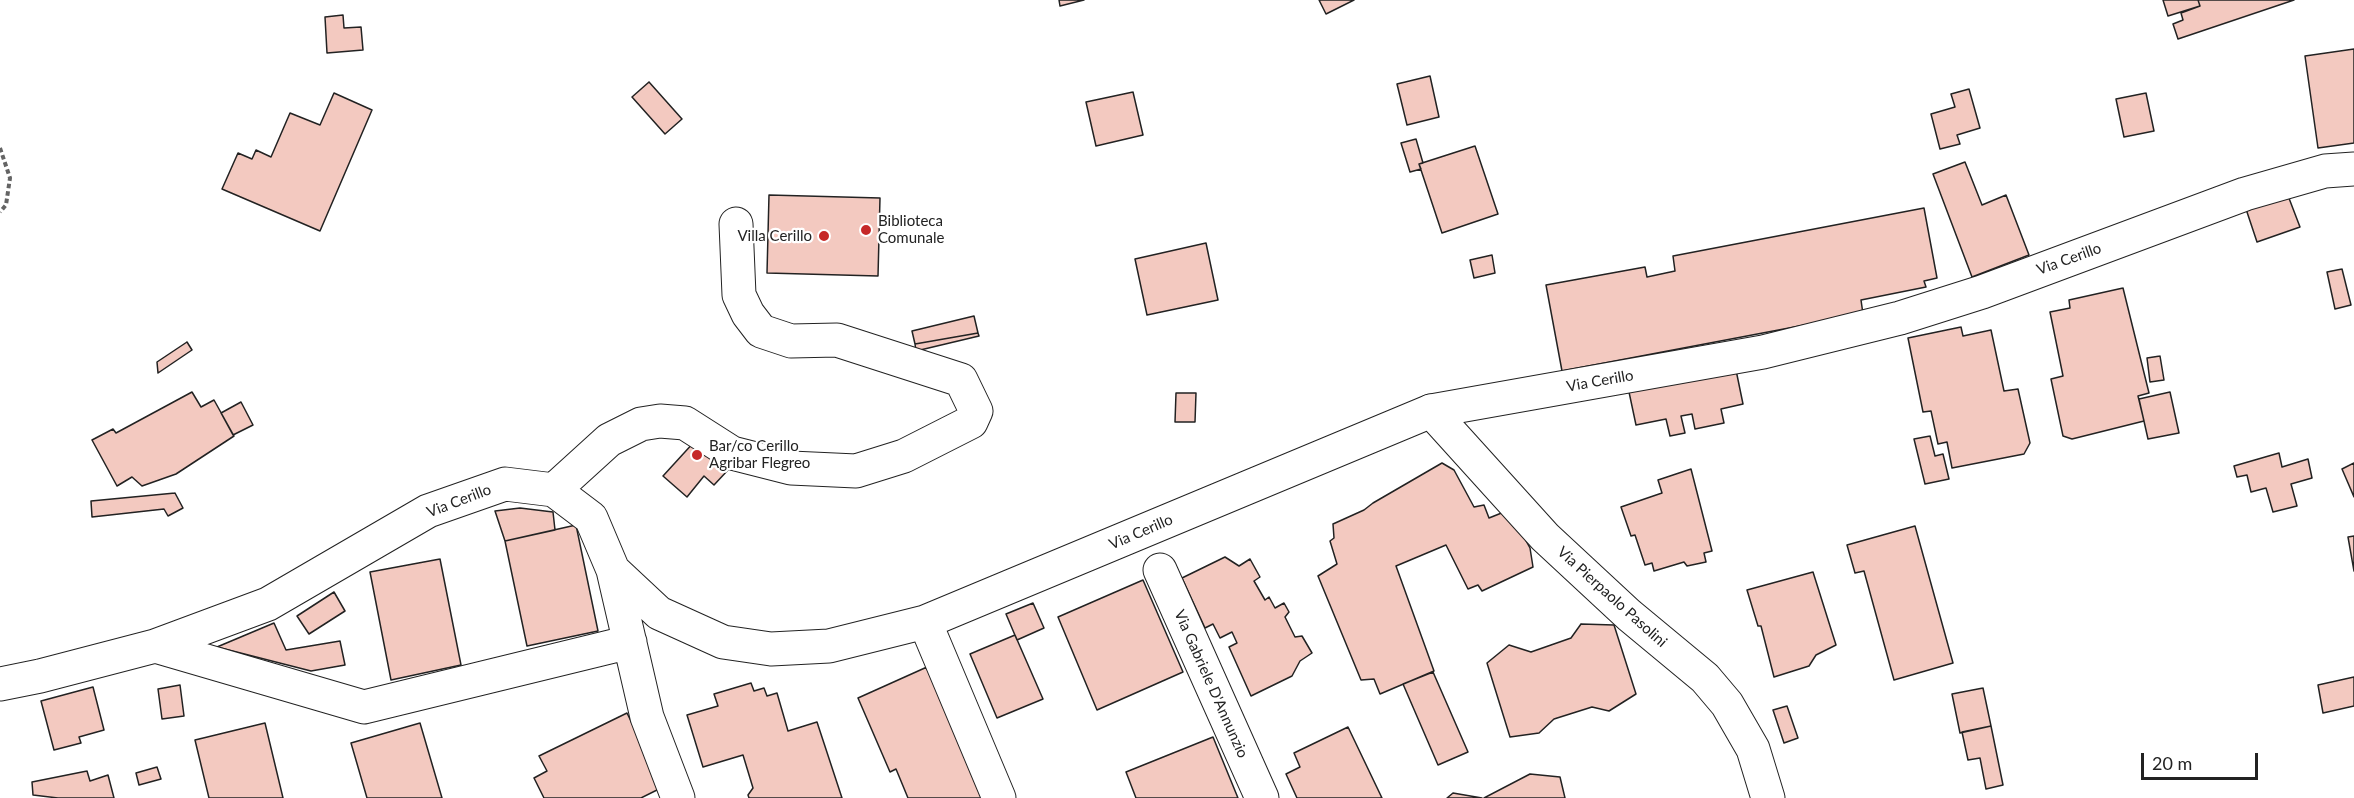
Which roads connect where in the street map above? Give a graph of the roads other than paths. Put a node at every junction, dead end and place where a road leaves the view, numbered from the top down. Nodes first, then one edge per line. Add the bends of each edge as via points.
1 (2354, 169) edge
2 (736, 224) dead end
3 (1431, 411) junction
4 (554, 490) junction
5 (613, 570) junction
6 (1160, 570) dead end
7 (925, 622) junction
8 (630, 642) junction
9 (155, 646) junction
10 (0, 684) edge
11 (678, 798) edge
12 (999, 798) edge
13 (1262, 798) edge
14 (1768, 798) edge

1 - 3 street, Via Cerillo via 2325,171 2245,194 1982,292 1900,318 1763,352
2 - 4 street via 739,295 761,331 791,342 837,340 961,380 976,411 971,422 904,456 856,471 791,468 732,453 684,423 641,424 609,440
3 - 7 street, Via Cerillo
3 - 14 street, Via Pierpaolo Pasolini via 1545,537 1705,678 1727,704 1753,749
4 - 5 street, Via Cerillo via 591,518
4 - 9 street, Via Cerillo via 505,484 428,512 268,604
5 - 7 street, Via Cerillo via 658,613 723,642 771,649 829,646
5 - 8 street
6 - 13 street, Via Gabriele D'Annunzio
7 - 12 street
8 - 9 street via 364,707
8 - 11 street via 647,717
9 - 10 street, Via Cerillo

